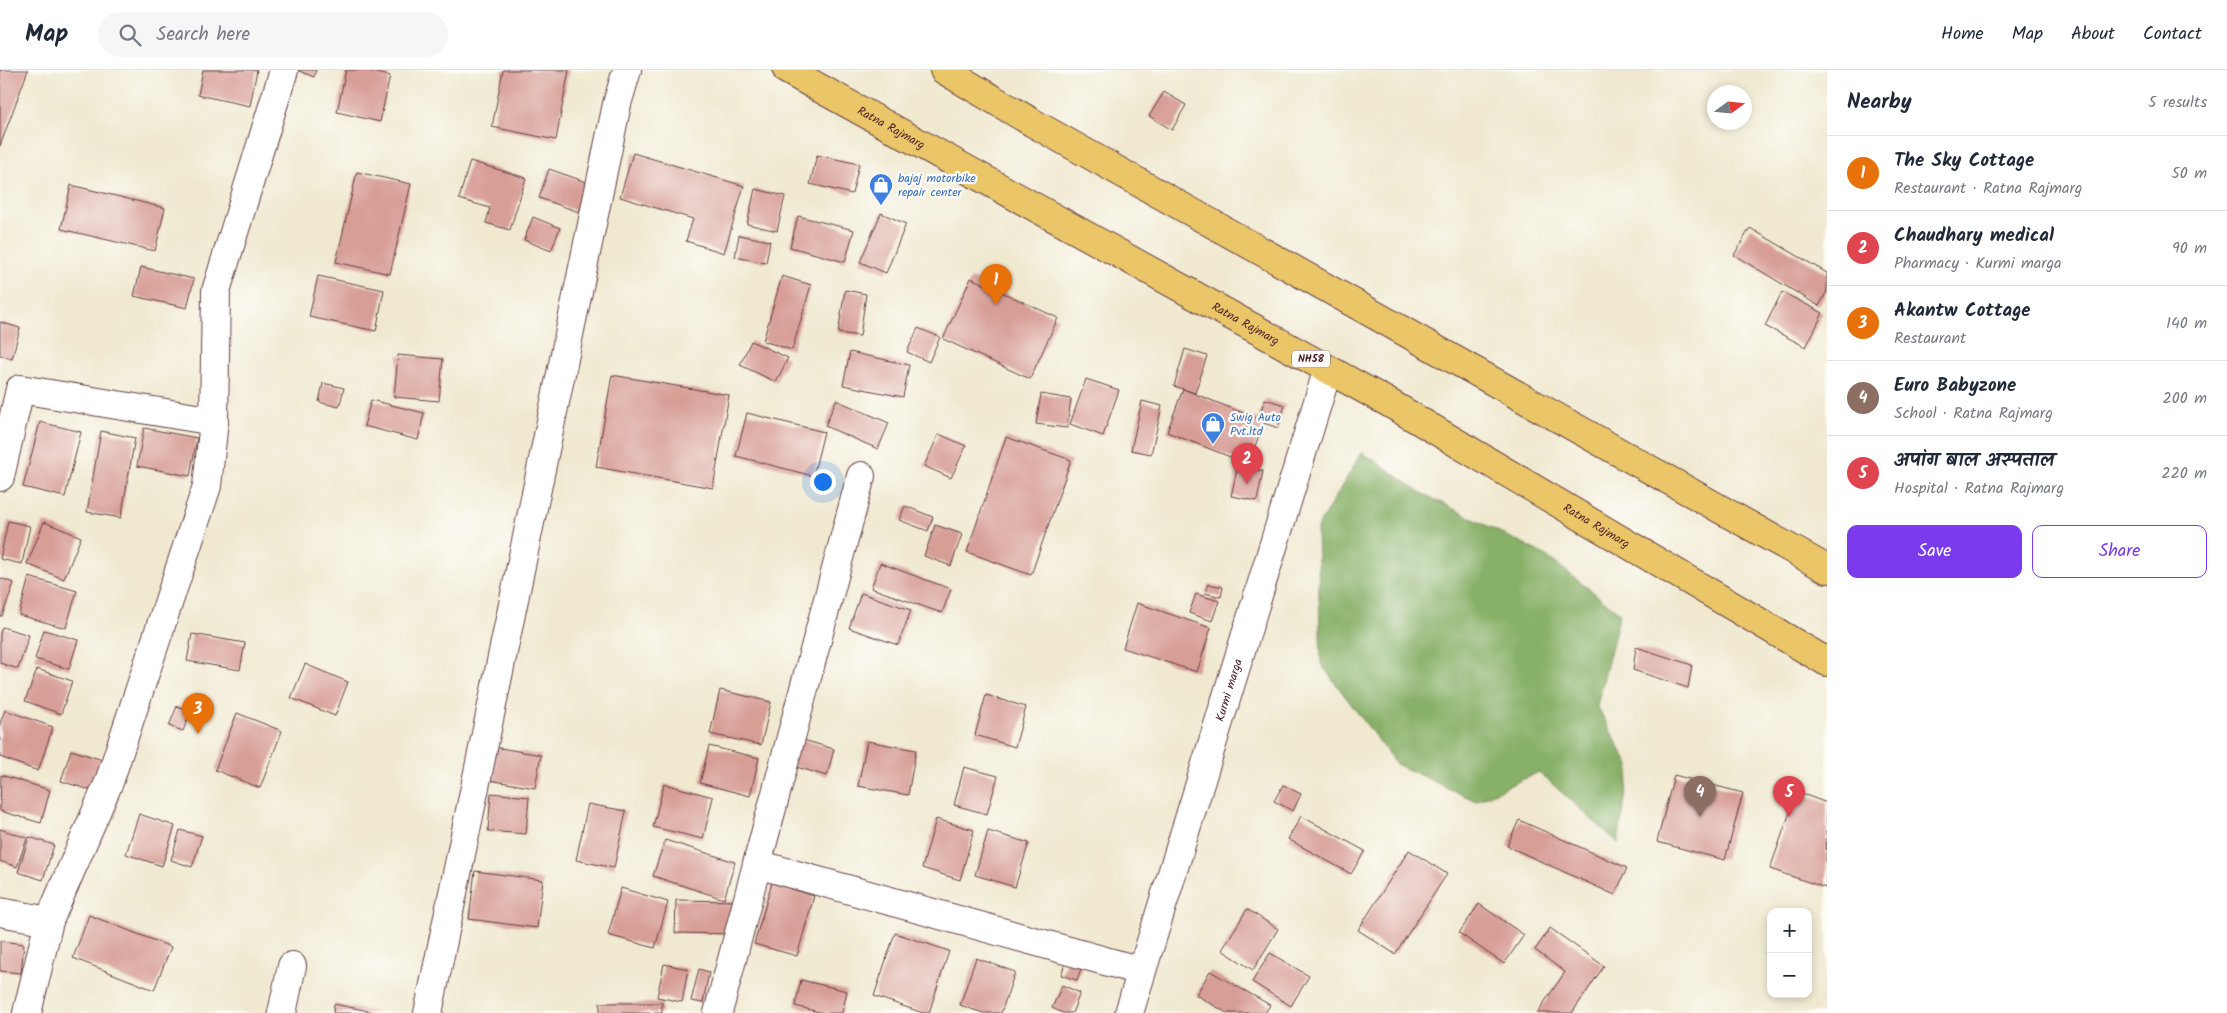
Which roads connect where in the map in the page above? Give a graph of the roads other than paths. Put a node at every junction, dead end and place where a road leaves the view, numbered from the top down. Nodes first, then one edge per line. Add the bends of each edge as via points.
1 (284, 70) edge
2 (626, 70) edge
3 (787, 70) edge
4 (944, 70) edge
5 (1328, 369) junction
6 (214, 421) junction
7 (861, 476) dead end
8 (0, 477) edge
9 (1827, 569) edge
10 (1827, 662) edge
11 (756, 864) junction
12 (0, 912) edge
13 (49, 921) junction
14 (292, 966) dead end
15 (1141, 971) junction
16 (27, 1013) edge
17 (282, 1013) edge
18 (428, 1013) edge
19 (718, 1013) edge
20 (1129, 1013) edge

1 - 6 street via 216,291
2 - 18 street
3 - 5 highway, Ratna Rajmarg / NH58
4 - 9 highway
5 - 10 highway, Ratna Rajmarg / NH58
5 - 15 street, Kurmi marga
6 - 8 street via 20,389
6 - 13 street via 207,486 110,782
7 - 11 street
11 - 15 street
11 - 19 street
12 - 13 street
13 - 16 street
14 - 17 street
15 - 20 street, Kurmi marga

